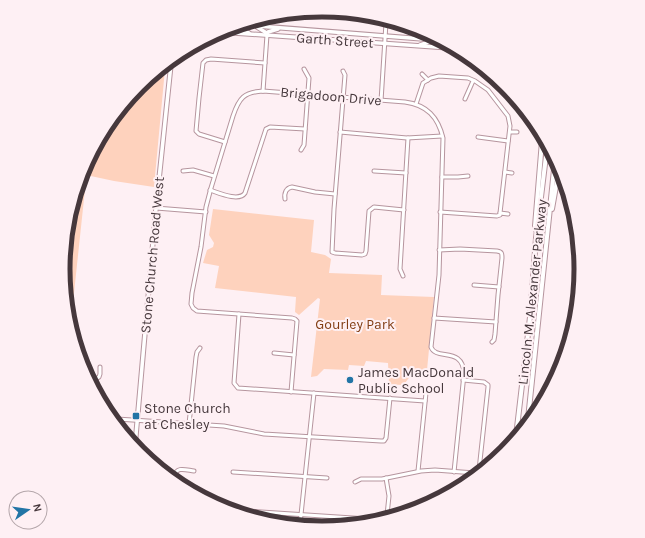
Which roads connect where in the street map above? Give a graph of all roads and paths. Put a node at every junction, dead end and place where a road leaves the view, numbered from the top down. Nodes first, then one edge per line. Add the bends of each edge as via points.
1 (386, 25) edge
2 (255, 26) edge
3 (256, 26) edge
4 (281, 28) junction
5 (243, 30) edge
6 (234, 33) edge
7 (255, 34) junction
8 (267, 35) junction
9 (385, 36) junction
10 (425, 39) edge
11 (430, 41) edge
12 (384, 43) junction
13 (417, 46) junction
14 (442, 48) edge
15 (265, 63) junction
16 (171, 68) edge
17 (304, 70) dead end
18 (342, 71) dead end
19 (422, 74) dead end
20 (428, 80) junction
21 (474, 81) junction
22 (263, 91) junction
23 (308, 95) junction
24 (343, 97) junction
25 (465, 99) dead end
26 (381, 101) junction
27 (416, 104) junction
28 (305, 130) junction
29 (340, 132) junction
30 (510, 132) junction
31 (517, 132) dead end
32 (442, 136) junction
33 (408, 138) junction
34 (478, 138) dead end
35 (508, 141) junction
36 (225, 142) junction
37 (542, 144) edge
38 (301, 150) dead end
39 (546, 153) edge
40 (554, 170) edge
41 (183, 171) dead end
42 (374, 171) dead end
43 (505, 172) junction
44 (406, 173) junction
45 (512, 173) dead end
46 (214, 176) junction
47 (442, 176) junction
48 (468, 176) dead end
49 (558, 179) edge
50 (210, 190) junction
51 (335, 194) junction
52 (285, 199) dead end
53 (156, 208) junction
54 (404, 210) junction
55 (206, 212) junction
56 (440, 212) junction
57 (550, 212) junction
58 (500, 213) junction
59 (508, 214) dead end
60 (536, 238) junction
61 (439, 250) junction
62 (403, 276) dead end
63 (474, 285) dead end
64 (499, 287) junction
65 (239, 314) junction
66 (434, 318) junction
67 (496, 322) junction
68 (492, 342) dead end
69 (200, 348) dead end
70 (274, 354) dead end
71 (294, 355) junction
72 (100, 367) dead end
73 (96, 379) edge
74 (463, 380) junction
75 (424, 389) dead end
76 (291, 392) junction
77 (314, 393) junction
78 (390, 398) junction
79 (425, 401) junction
80 (529, 413) edge
81 (120, 418) edge
82 (137, 421) junction
83 (189, 424) junction
84 (517, 429) edge
85 (309, 437) junction
86 (136, 438) edge
87 (479, 466) edge
88 (194, 470) dead end
89 (418, 471) junction
90 (233, 472) dead end
91 (454, 472) junction
92 (471, 473) edge
93 (176, 474) edge
94 (305, 477) junction
95 (327, 478) dead end
96 (386, 478) junction
97 (355, 482) dead end
98 (256, 512) edge
99 (387, 512) edge
100 (301, 515) junction
101 (349, 519) edge
102 (300, 520) edge

1 - 9 street
2 - 8 main road
3 - 4 main road, Garth Street
4 - 8 main road via 268,32
4 - 9 main road, Garth Street
5 - 7 main road
6 - 7 main road, Garth Street
7 - 8 main road, Garth Street
8 - 12 main road, Garth Street
8 - 15 street
9 - 10 main road, Garth Street
9 - 12 street
11 - 13 main road
12 - 13 main road, Garth Street
12 - 26 street
13 - 14 main road, Garth Street
15 - 22 street
15 - 36 street via 210,59 203,63 196,131 198,134
16 - 53 main road, Stone Church Road West
17 - 23 street via 309,78
18 - 24 street via 345,75
19 - 20 street
20 - 21 street via 439,76 468,78
20 - 27 street via 422,86
21 - 25 street
21 - 30 street via 488,90 508,116
22 - 23 street, Brigadoon Drive
22 - 36 street, Brigadoon Drive via 254,92 240,100 232,116
23 - 24 street, Brigadoon Drive
23 - 28 street
24 - 26 street, Brigadoon Drive
24 - 29 street
26 - 27 street, Brigadoon Drive
27 - 32 street, Brigadoon Drive via 433,116 440,126
28 - 38 street
28 - 50 street via 270,127 266,129 243,196 227,196
29 - 33 street
29 - 51 street
30 - 31 street
30 - 35 street
32 - 33 street
32 - 47 street, Brigadoon Drive
33 - 44 street
34 - 35 street
35 - 43 street
36 - 46 street, Brigadoon Drive
37 - 60 highway
39 - 60 highway, Lincoln M. Alexander Parkway
40 - 57 highway, Lincoln M. Alexander Parkway
41 - 46 street via 193,170
42 - 44 street
43 - 45 street
43 - 58 street
44 - 54 street
46 - 50 street, Brigadoon Drive
47 - 48 street
47 - 56 street, Brigadoon Drive
49 - 57 highway via 553,209
50 - 55 street, Brigadoon Drive
51 - 52 street via 292,187 286,190
51 - 54 street via 331,249 334,254 365,254 369,211 372,208
53 - 55 street
53 - 82 main road, Stone Church Road West
54 - 62 street via 400,269
55 - 65 street, Brigadoon Drive via 191,304 197,311
56 - 58 street via 497,216
56 - 61 street, Brigadoon Drive
57 - 80 highway, Lincoln M. Alexander Parkway
58 - 59 street
60 - 84 highway, Lincoln M. Alexander Parkway
61 - 64 street via 497,250 502,253
61 - 66 street, Brigadoon Drive
63 - 64 street
64 - 67 street
65 - 71 street, Brigadoon Drive via 295,319 297,321
65 - 76 street via 234,383 240,389
66 - 67 street
66 - 74 street, Brigadoon Drive via 432,350 458,360 463,369
67 - 68 street
69 - 83 street via 196,357
70 - 71 street
71 - 76 street, Brigadoon Drive
72 - 73 street via 99,377
74 - 87 street via 484,382 488,385
74 - 91 street, Brigadoon Drive
75 - 79 street
76 - 77 street
77 - 78 street
77 - 85 street
78 - 79 street
78 - 85 street via 384,441
79 - 89 street
81 - 82 street
82 - 83 street
82 - 86 main road, Stone Church Road West
83 - 85 street via 224,426 261,434
85 - 94 street
88 - 93 street via 177,470
89 - 91 street
89 - 96 street
90 - 94 street
91 - 92 street
94 - 95 street
94 - 100 street
96 - 97 street via 361,479
96 - 99 street via 389,496
98 - 100 street
100 - 101 street
100 - 102 street

